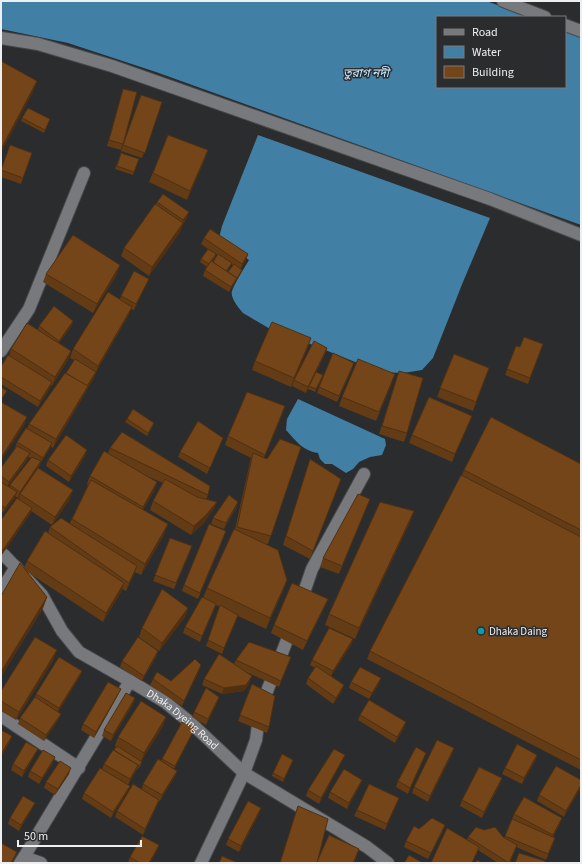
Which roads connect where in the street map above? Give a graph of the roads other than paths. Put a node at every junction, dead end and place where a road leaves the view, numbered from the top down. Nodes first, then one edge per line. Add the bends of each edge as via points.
1 (503, 1) edge
2 (542, 16) edge
3 (566, 25) edge
4 (581, 31) edge
5 (1, 38) edge
6 (84, 173) dead end
7 (581, 235) edge
8 (1, 350) edge
9 (364, 474) dead end
10 (1, 553) edge
11 (16, 567) junction
12 (1, 591) edge
13 (130, 681) junction
14 (1, 716) edge
15 (78, 768) junction
16 (244, 773) junction
17 (22, 860) edge
18 (41, 863) edge
19 (201, 863) edge
20 (388, 863) edge

1 - 2 street
3 - 4 street
5 - 7 street via 38,44 112,66 490,199
6 - 8 street via 29,309
9 - 16 street via 312,568 260,709 256,740
10 - 11 street, Dhaka Dyeing Road
11 - 12 street
11 - 13 street, Dhaka Dyeing Road via 42,595 62,631 79,652
13 - 15 street
13 - 16 street, Dhaka Dyeing Road via 164,702 192,724
14 - 15 street
15 - 17 street
16 - 19 street
16 - 20 street, Dhaka Dyeing Road via 367,847
17 - 18 street

